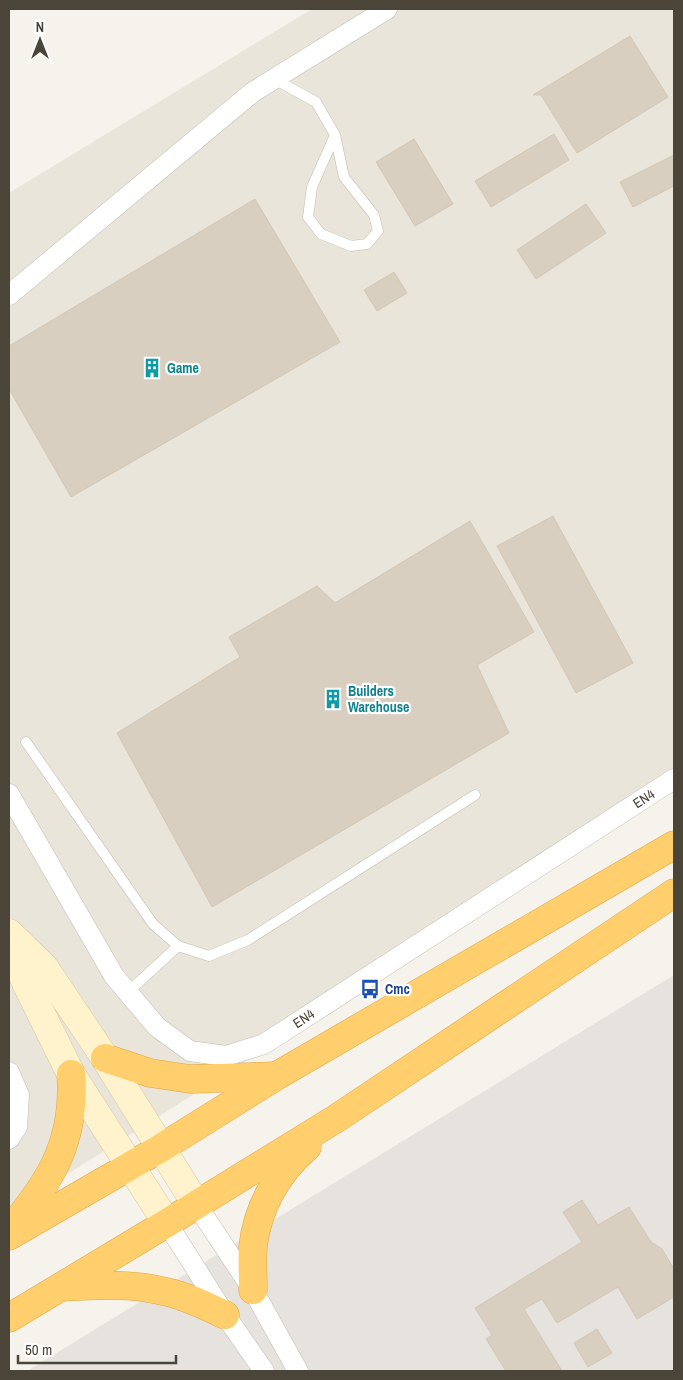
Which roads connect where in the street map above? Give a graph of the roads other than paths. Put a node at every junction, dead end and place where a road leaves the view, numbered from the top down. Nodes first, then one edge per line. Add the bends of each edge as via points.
1 (388, 9) edge
2 (274, 79) junction
3 (335, 135) junction
4 (9, 295) edge
5 (26, 742) dead end
6 (674, 779) edge
7 (9, 794) edge
8 (475, 795) dead end
9 (674, 845) edge
10 (674, 893) edge
11 (9, 933) edge
12 (9, 939) edge
13 (178, 946) junction
14 (127, 992) junction
15 (105, 1058) junction
16 (9, 1072) edge
17 (72, 1074) junction
18 (278, 1075) junction
19 (337, 1118) junction
20 (9, 1139) edge
21 (161, 1148) junction
22 (129, 1166) junction
23 (196, 1204) junction
24 (167, 1223) junction
25 (9, 1231) edge
26 (9, 1236) edge
27 (61, 1287) junction
28 (253, 1290) junction
29 (225, 1315) junction
30 (9, 1318) edge
31 (264, 1371) edge
32 (298, 1371) edge

1 - 2 street
2 - 3 lane via 316,102
2 - 4 street via 253,92
3 - 3 lane via 312,187 308,216 321,234 351,246 367,244 378,231 374,215 344,177
5 - 13 lane via 153,924
6 - 14 street, EN4 via 264,1044 226,1056 190,1051 157,1027
7 - 14 street, EN4 via 114,976
8 - 13 lane via 248,940 209,956
9 - 18 highway
10 - 19 highway
11 - 15 street via 44,967
12 - 17 street via 26,983
13 - 14 lane
15 - 18 highway via 150,1073 190,1079
15 - 21 street
16 - 20 street via 19,1094 17,1127
17 - 22 street
17 - 25 highway via 72,1111 61,1151 33,1202
18 - 21 highway
19 - 23 highway
19 - 28 highway via 289,1165 265,1200 253,1247
21 - 22 highway
21 - 23 street
22 - 24 street
22 - 26 highway
23 - 24 highway
23 - 28 street
24 - 27 highway
24 - 29 street
27 - 29 highway via 138,1287 166,1291
27 - 30 highway
28 - 32 street
29 - 31 street

